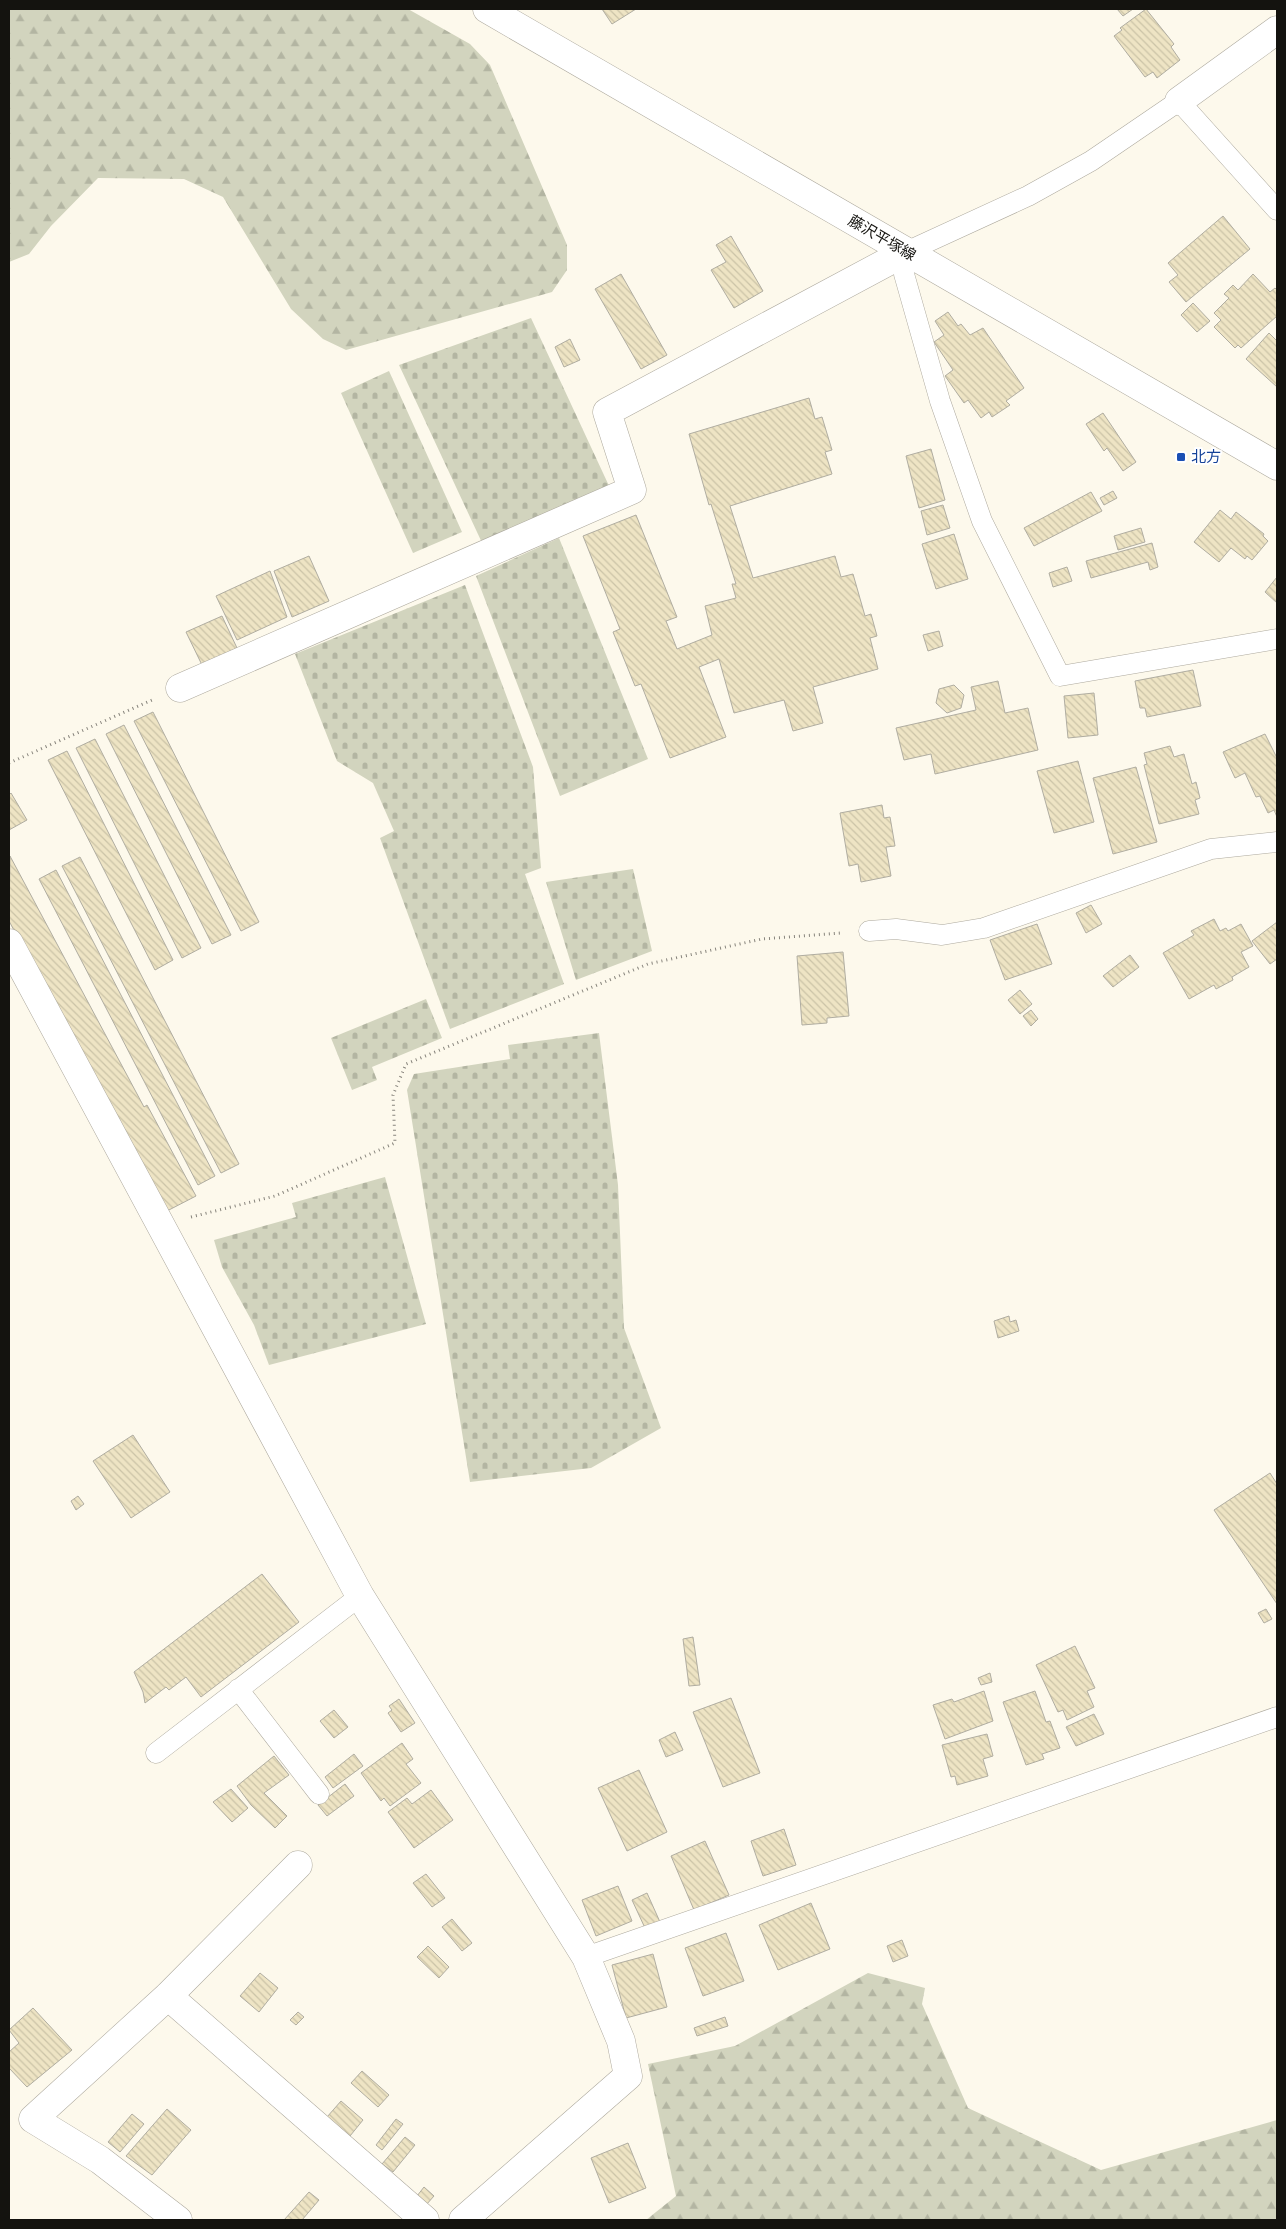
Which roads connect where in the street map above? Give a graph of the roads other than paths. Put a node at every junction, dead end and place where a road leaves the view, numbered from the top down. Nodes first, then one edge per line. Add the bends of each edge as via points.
1 (487, 9) edge
2 (1277, 30) edge
3 (1179, 101) junction
4 (1277, 210) edge
5 (906, 252) junction
6 (1277, 466) edge
7 (1277, 639) edge
8 (180, 688) road end
9 (1277, 842) edge
10 (869, 931) road end
11 (9, 943) edge
12 (360, 1596) junction
13 (238, 1689) junction
14 (1277, 1717) edge
15 (156, 1753) dead end
16 (319, 1794) dead end
17 (298, 1866) dead end
18 (586, 1957) junction
19 (168, 1996) junction
20 (178, 2220) edge
21 (426, 2220) edge
22 (463, 2220) edge

1 - 5 street, 藤沢平塚線
2 - 3 street
3 - 4 lane
3 - 5 lane via 1092,161 1028,196
5 - 6 street, 藤沢平塚線
5 - 7 lane via 904,274 937,392 982,521 1060,676
5 - 8 street via 607,412 632,490
9 - 10 lane via 1210,849 984,928 942,935 896,929
11 - 12 street
12 - 13 lane
12 - 18 street
13 - 15 lane
13 - 16 lane
14 - 18 lane
17 - 19 street
18 - 22 street via 620,2041 628,2076
19 - 20 street via 33,2119 100,2160
19 - 21 street

